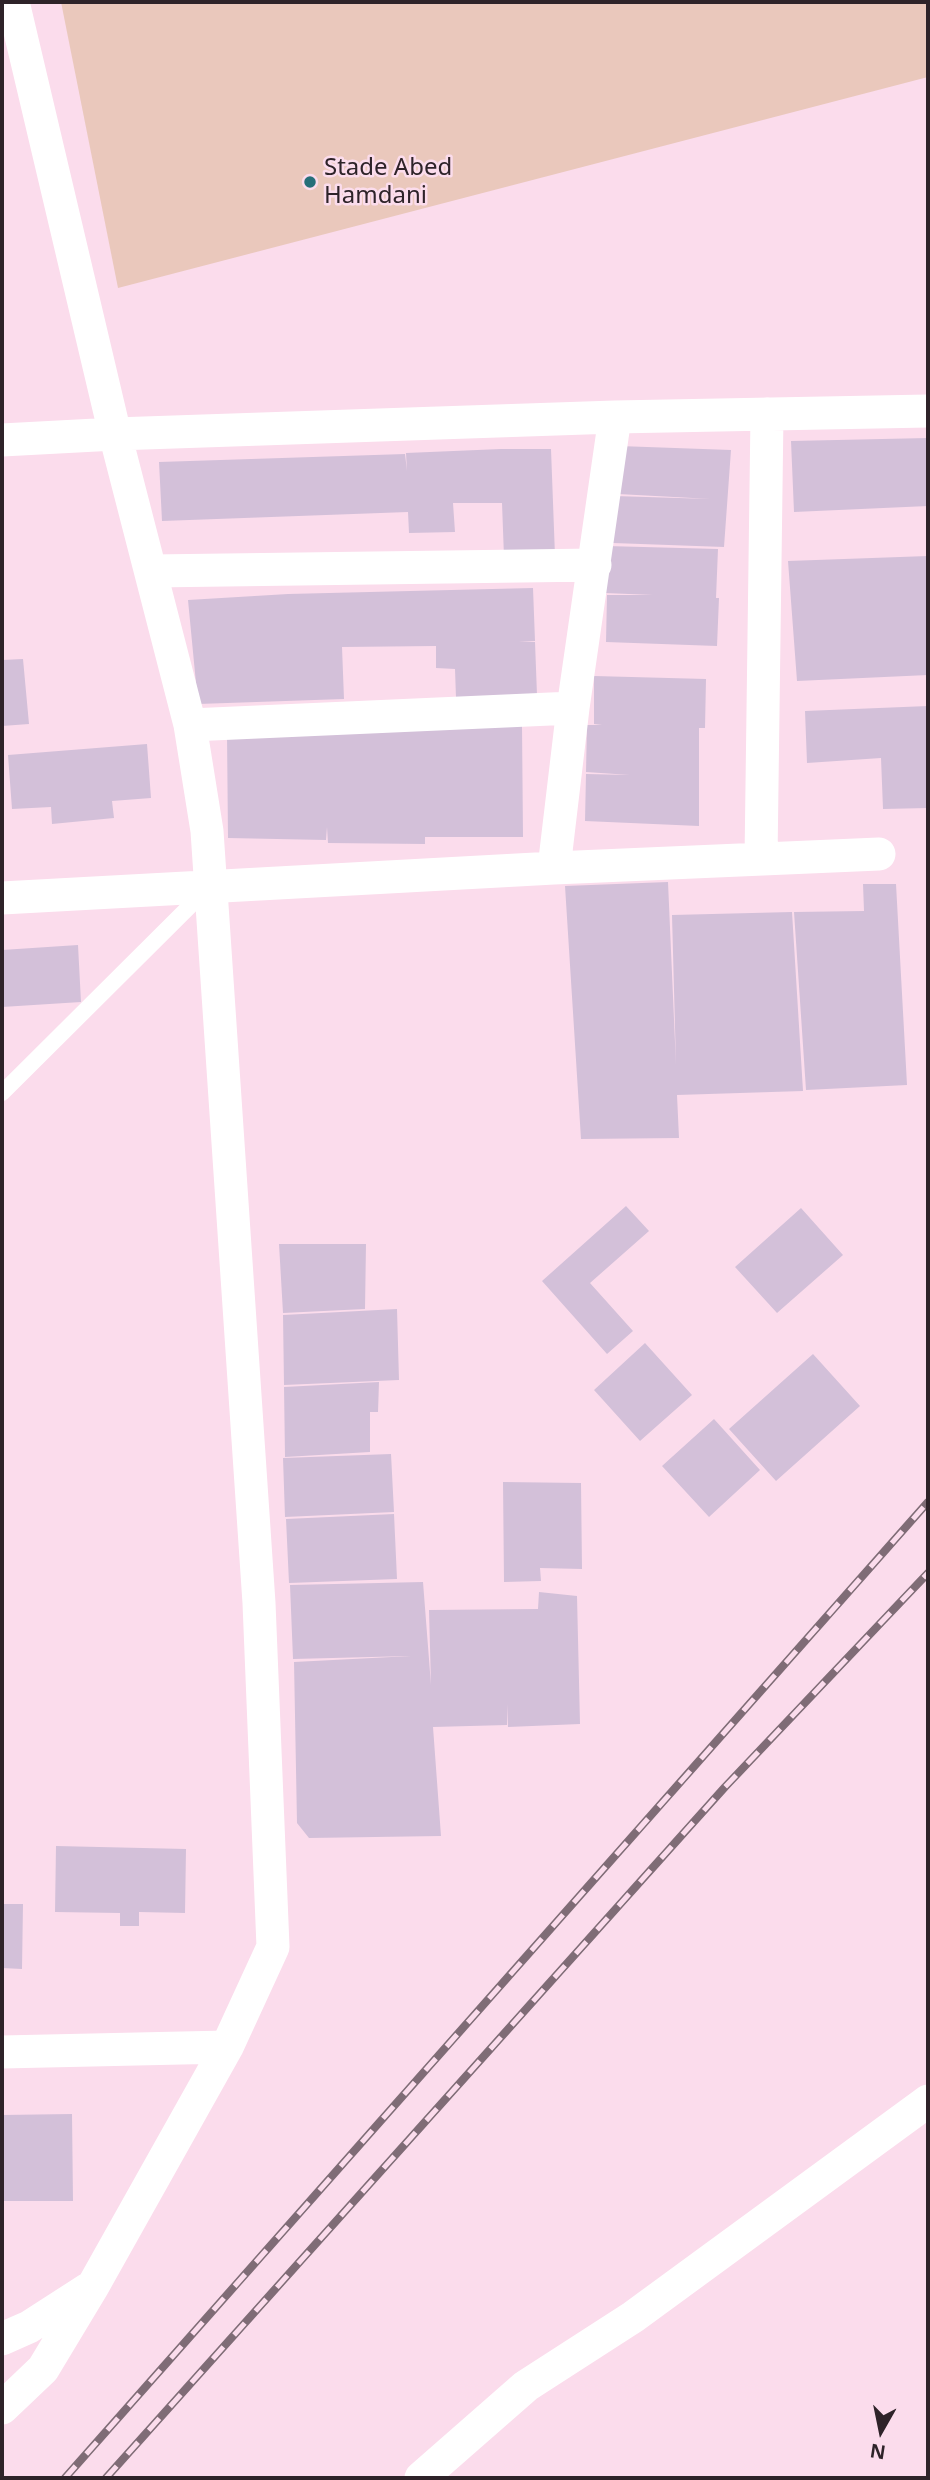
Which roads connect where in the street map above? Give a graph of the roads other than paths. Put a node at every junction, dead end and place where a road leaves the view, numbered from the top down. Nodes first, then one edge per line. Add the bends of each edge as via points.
1 (13, 2) edge
2 (928, 411) edge
3 (767, 414) junction
4 (615, 417) junction
5 (115, 434) junction
6 (2, 440) edge
7 (595, 565) junction
8 (152, 571) junction
9 (573, 708) junction
10 (190, 725) junction
11 (879, 854) dead end
12 (761, 859) junction
13 (554, 868) junction
14 (210, 886) junction
15 (2, 898) edge
16 (2, 1093) edge
17 (227, 2047) junction
18 (2, 2052) edge
19 (928, 2101) edge
20 (93, 2286) junction
21 (2, 2339) edge
22 (2, 2409) edge
23 (421, 2478) edge

1 - 5 street
2 - 3 street
3 - 4 street
3 - 12 street
4 - 5 street
4 - 7 street
5 - 6 street
5 - 8 street
7 - 8 street
7 - 9 street
8 - 10 street
9 - 10 street
9 - 13 street
10 - 14 street via 207,831
11 - 12 street
12 - 13 street
13 - 14 street
14 - 15 street
14 - 16 lane
14 - 17 street via 259,1603 273,1947
17 - 18 street
17 - 20 street
19 - 23 street via 633,2317 526,2386
20 - 21 street
20 - 22 street via 43,2369

